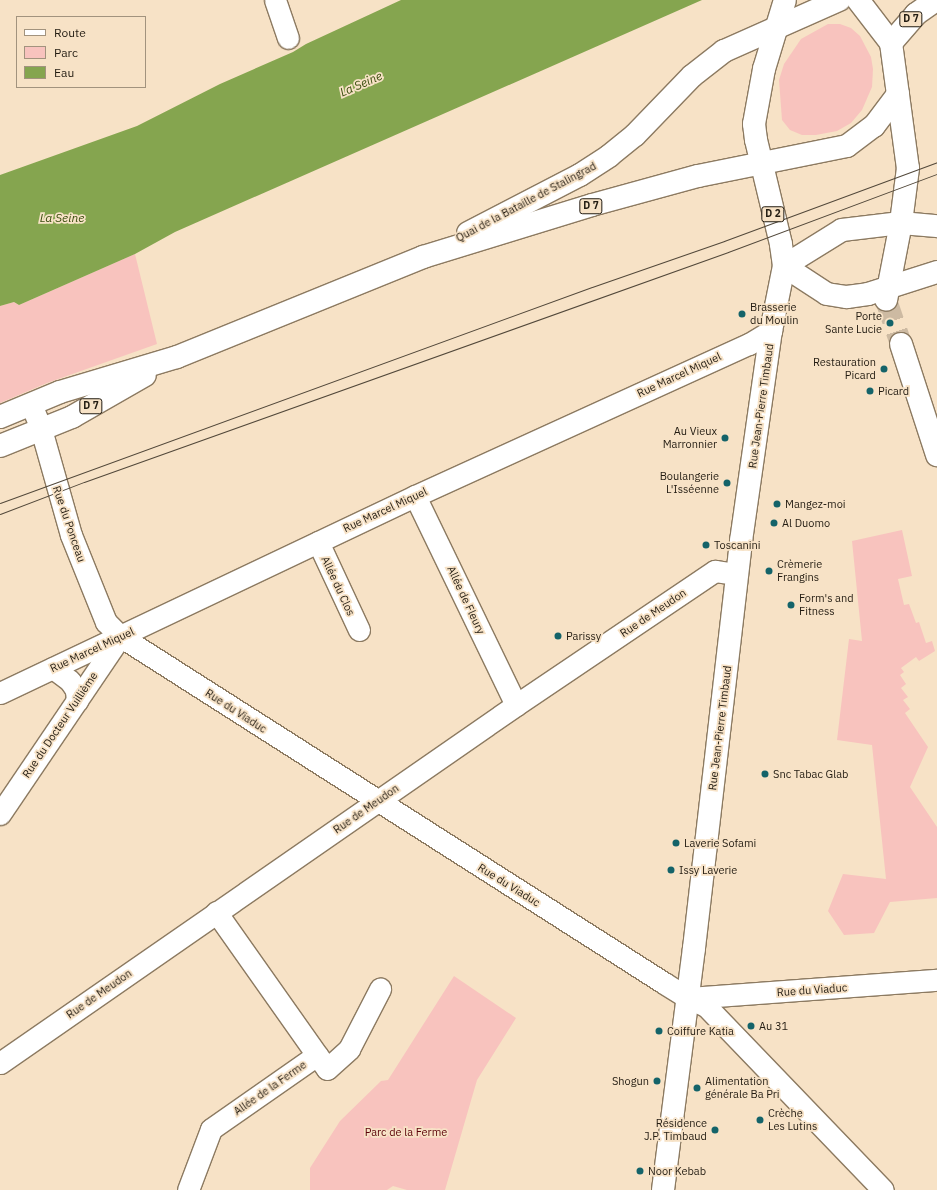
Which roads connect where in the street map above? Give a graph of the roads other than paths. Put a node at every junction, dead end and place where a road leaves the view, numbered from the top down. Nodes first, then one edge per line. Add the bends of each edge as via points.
1 (275, 0) edge
2 (785, 0) edge
3 (839, 0) edge
4 (858, 0) edge
5 (936, 0) edge
6 (778, 27) junction
7 (288, 38) dead end
8 (891, 43) junction
9 (898, 94) junction
10 (761, 163) junction
11 (900, 223) junction
12 (937, 226) edge
13 (423, 257) junction
14 (784, 266) junction
15 (937, 272) edge
16 (887, 294) junction
17 (771, 331) junction
18 (901, 344) tunnel mouth
19 (177, 357) junction
20 (31, 404) junction
21 (0, 417) edge
22 (41, 429) junction
23 (0, 446) edge
24 (937, 455) edge
25 (415, 496) junction
26 (318, 542) junction
27 (737, 574) junction
28 (359, 630) dead end
29 (120, 636) junction
30 (53, 668) junction
31 (0, 693) edge
32 (77, 701) junction
33 (516, 705) junction
34 (377, 801) junction
35 (0, 814) edge
36 (216, 912) junction
37 (937, 980) edge
38 (380, 989) dead end
39 (688, 998) junction
40 (317, 1055) junction
41 (0, 1063) edge
42 (188, 1190) edge
43 (663, 1190) edge
44 (883, 1190) edge

1 - 7 street
2 - 6 main road
3 - 6 main road, Quai de la Bataille de Stalingrad
4 - 8 main road
5 - 8 main road, D 7 via 916,14
6 - 10 main road via 764,69 754,124
6 - 13 main road, Quai de la Bataille de Stalingrad via 724,51 711,60 635,135 580,175
8 - 9 main road
9 - 10 main road, Quai de la Bataille de Stalingrad via 874,126 847,146
9 - 11 main road via 908,168
10 - 13 main road, Quai de la Bataille de Stalingrad / D 7 via 718,171 592,205
10 - 14 main road, D 2
11 - 12 main road
11 - 14 main road via 842,230
11 - 16 main road
13 - 19 main road, Quai de la Bataille de Stalingrad / D 7
14 - 16 main road via 827,294 847,297
14 - 17 main road, Rue Jean-Pierre Timbaud
15 - 16 main road
17 - 25 street, Rue Marcel Miquel via 748,344
17 - 27 main road, Rue Jean-Pierre Timbaud
18 - 24 main road
19 - 20 main road, Quai de la Bataille de Stalingrad / D 7 via 60,392
19 - 22 main road, Quai de la Bataille de Stalingrad / D 7 via 72,417
20 - 21 main road, Quai de la Bataille de Stalingrad / D 7
20 - 22 street, Rue du Ponceau
22 - 23 main road, Quai de la Bataille de Stalingrad / D 7
22 - 29 street, Rue du Ponceau via 71,535 106,622
25 - 26 street, Rue Marcel Miquel
25 - 33 street, Allée de Fleury
26 - 28 street, Allée du Clos
26 - 29 street, Rue Marcel Miquel
27 - 33 street, Rue de Meudon via 715,571
27 - 39 main road, Rue Jean-Pierre Timbaud
29 - 30 street, Rue Marcel Miquel
29 - 32 street, Rue du Docteur Vuillième
29 - 34 street, Rue du Viaduc
30 - 31 street, Rue Marcel Miquel
30 - 32 street via 70,681 76,690
32 - 35 street, Rue du Docteur Vuillième
33 - 34 street, Rue de Meudon
34 - 36 street, Rue de Meudon
34 - 39 street, Rue du Viaduc
36 - 40 street, Allée de la Ferme
36 - 41 street, Rue de Meudon
37 - 39 street, Rue du Viaduc
38 - 40 street via 350,1049 327,1069
39 - 43 main road, Rue Jean-Pierre Timbaud
39 - 44 street via 706,1006 724,1023
40 - 42 street, Allée de la Ferme via 211,1129

